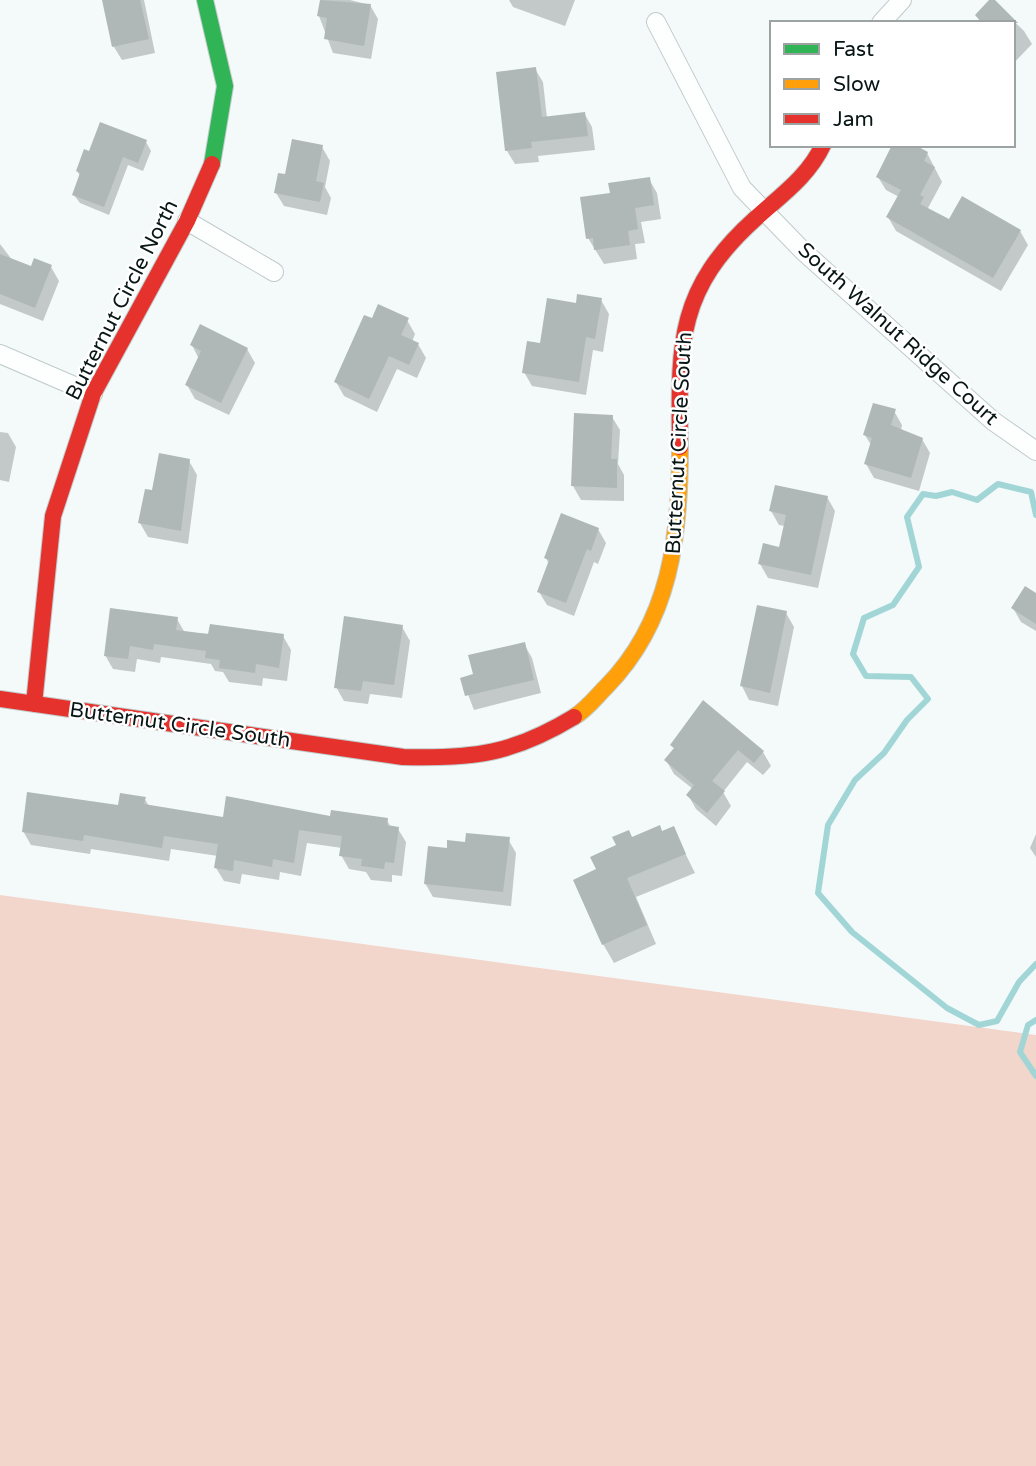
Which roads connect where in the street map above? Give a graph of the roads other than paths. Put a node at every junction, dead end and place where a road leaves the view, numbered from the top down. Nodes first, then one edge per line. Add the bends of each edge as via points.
1 (205, 0) edge
2 (902, 0) edge
3 (883, 21) edge
4 (656, 22) dead end
5 (822, 147) edge
6 (765, 210) junction
7 (187, 220) junction
8 (274, 272) dead end
9 (0, 354) edge
10 (93, 394) junction
11 (1036, 451) edge
12 (0, 699) edge
13 (34, 704) junction

1 - 7 street, Butternut Circle North via 225,86 214,160
2 - 3 street
4 - 6 street, South Walnut Ridge Court via 742,188
5 - 6 street, Butternut Circle South via 794,188
6 - 11 street, South Walnut Ridge Court via 803,251 993,421
6 - 13 street, Butternut Circle South via 707,270 686,317 680,366 677,529 665,591 632,657 603,693 573,719 519,748 493,756 423,759
7 - 8 street
7 - 10 street, Butternut Circle North
9 - 10 street
10 - 13 street, Butternut Circle North via 53,516
12 - 13 street, Butternut Circle South

